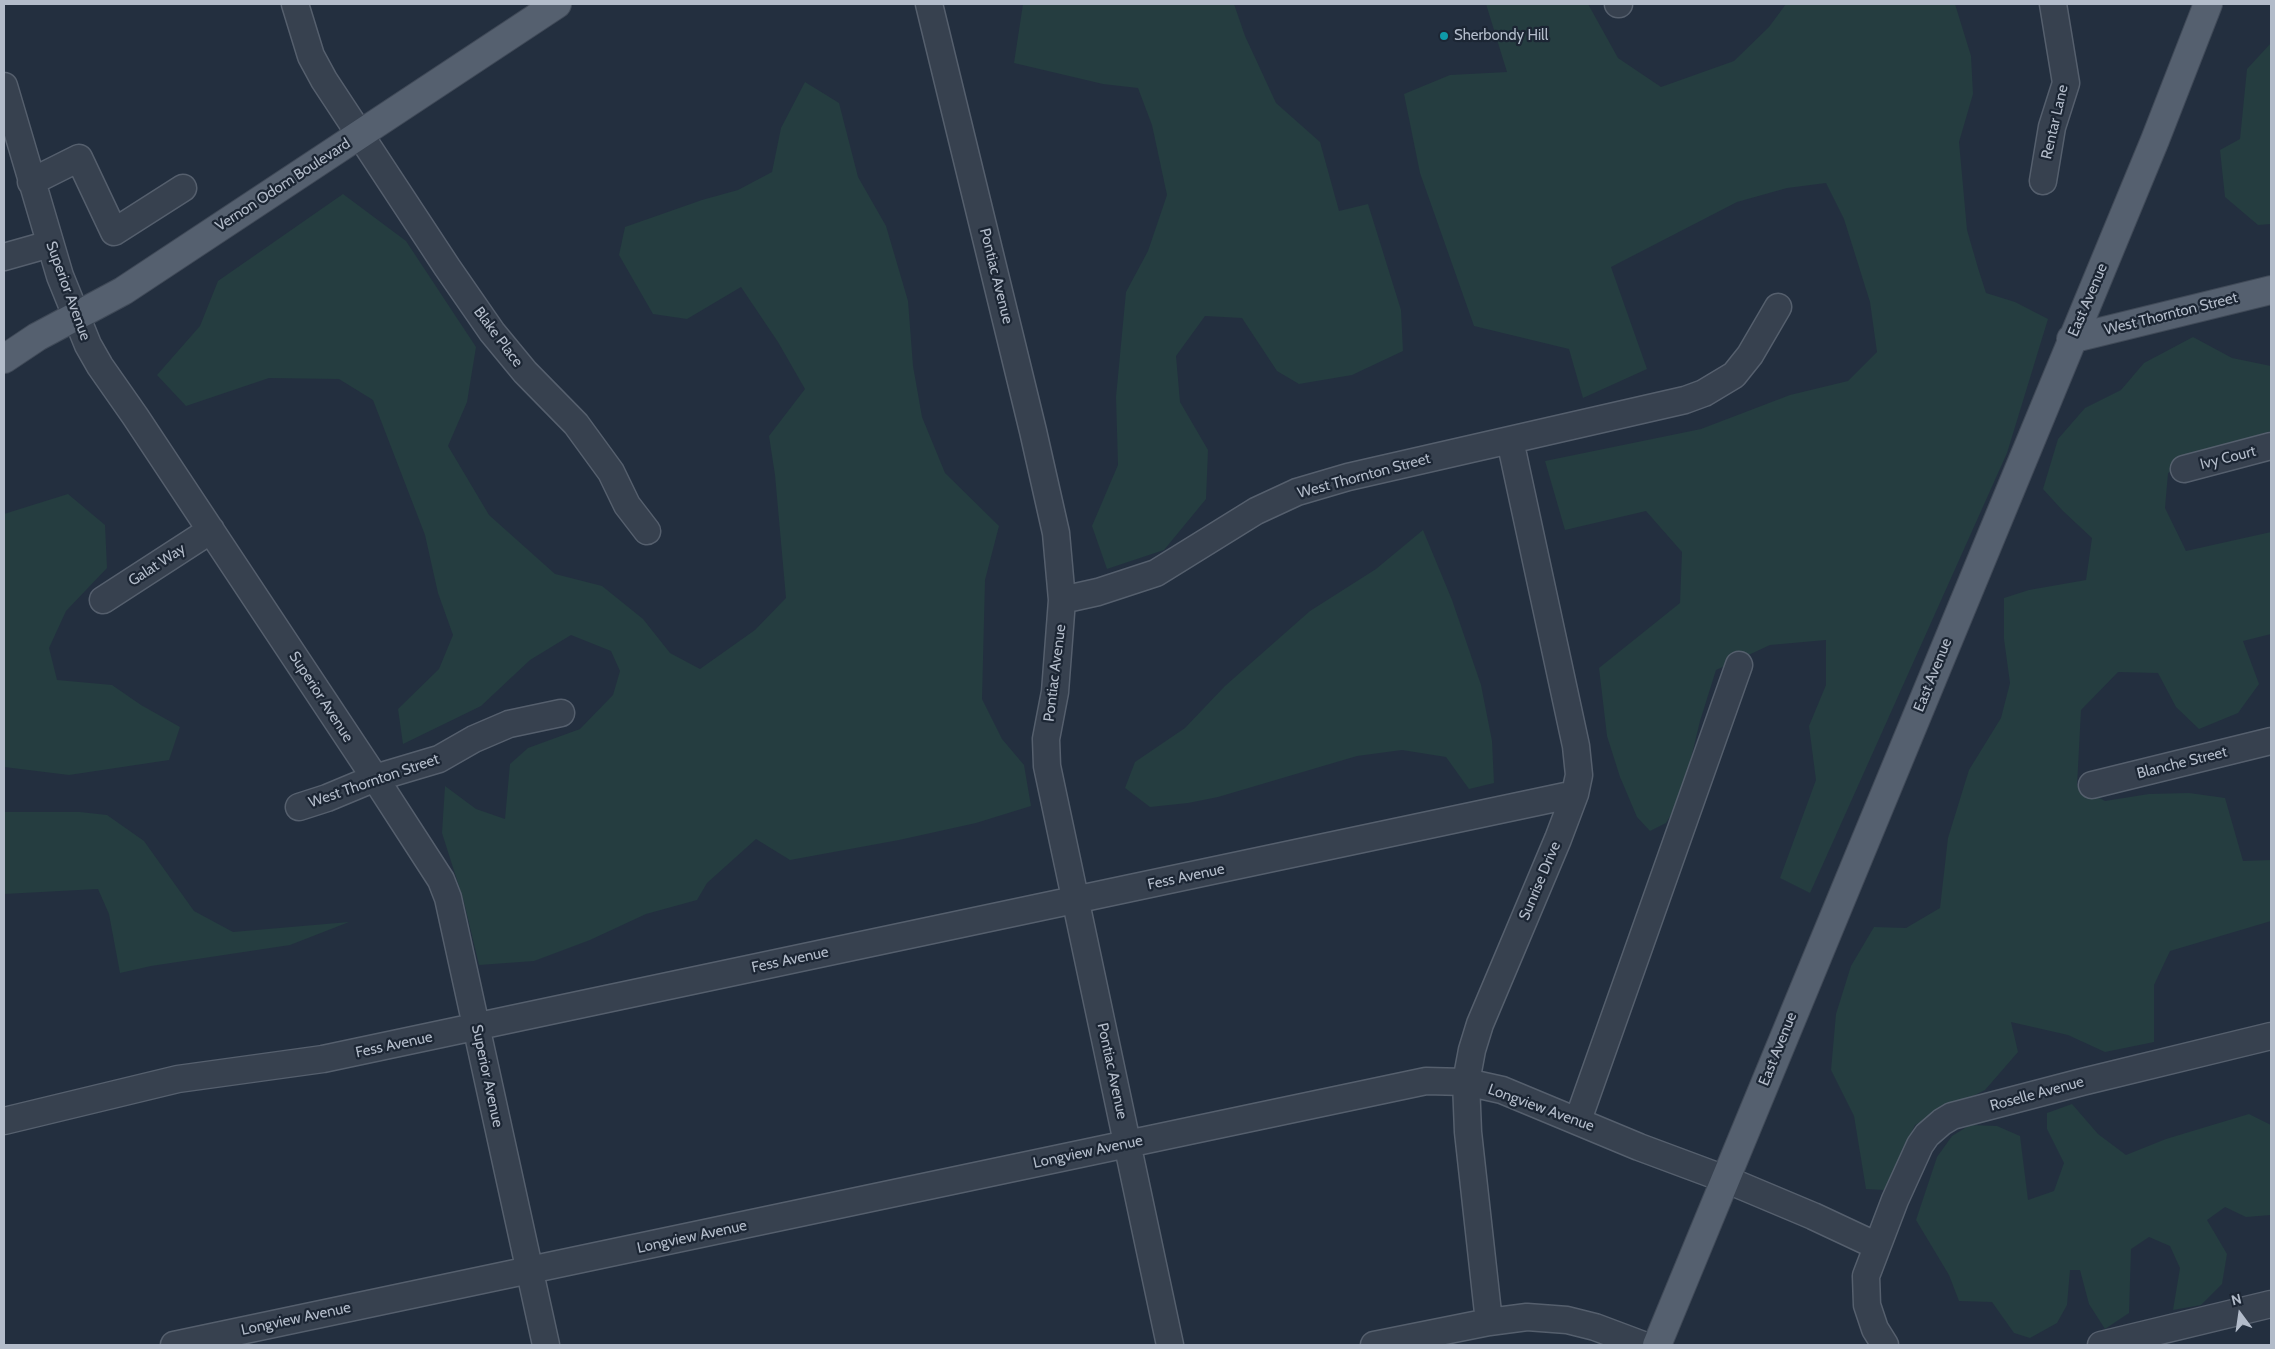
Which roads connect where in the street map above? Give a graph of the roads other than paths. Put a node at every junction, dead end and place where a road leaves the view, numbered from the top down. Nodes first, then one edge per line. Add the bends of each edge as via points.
1 (295, 4) edge
2 (557, 4) edge
3 (930, 4) edge
4 (2053, 4) edge
5 (2208, 4) edge
6 (4, 86) edge
7 (9, 126) edge
8 (360, 134) junction
9 (2043, 181) dead end
10 (31, 182) junction
11 (183, 188) dead end
12 (50, 244) junction
13 (4, 257) edge
14 (2271, 290) edge
15 (1778, 307) dead end
16 (75, 318) junction
17 (2071, 339) junction
18 (4, 359) edge
19 (1510, 440) junction
20 (2271, 446) edge
21 (2184, 469) dead end
22 (211, 530) junction
23 (647, 531) dead end
24 (103, 600) dead end
25 (1062, 600) junction
26 (1739, 665) dead end
27 (561, 714) dead end
28 (2271, 741) edge
29 (375, 778) junction
30 (2092, 786) dead end
31 (1575, 794) junction
32 (299, 807) dead end
33 (1076, 901) junction
34 (477, 1027) junction
35 (2271, 1036) edge
36 (1466, 1082) junction
37 (1578, 1120) junction
38 (4, 1121) edge
39 (1128, 1144) junction
40 (1725, 1179) junction
41 (1877, 1246) junction
42 (529, 1271) junction
43 (2271, 1304) edge
44 (1489, 1322) junction
45 (174, 1345) edge
46 (546, 1345) edge
47 (1170, 1345) edge
48 (1374, 1345) edge
49 (1643, 1345) edge
50 (1657, 1345) edge
51 (1885, 1345) edge
52 (2101, 1345) edge

1 - 8 street, Blake Place via 310,56
2 - 8 main road, Vernon Odom Boulevard
3 - 25 street, Pontiac Avenue via 1056,533
4 - 9 street, Rentar Lane via 2066,83 2052,126
5 - 17 main road, East Avenue
6 - 7 street, Superior Avenue
7 - 10 street, Superior Avenue
8 - 16 main road, Vernon Odom Boulevard via 123,291
8 - 23 street, Blake Place via 492,332 524,372 576,424 611,472 627,505
10 - 11 street via 79,158 114,232
10 - 12 street, Superior Avenue
12 - 13 street
12 - 16 street, Superior Avenue
14 - 17 main road, West Thornton Street
15 - 19 street, West Thornton Street via 1750,355 1734,374 1704,393
16 - 18 main road, Vernon Odom Boulevard via 37,337
16 - 22 street, Superior Avenue via 100,366
17 - 40 main road, East Avenue
19 - 25 street, West Thornton Street via 1297,492 1256,511 1156,573
19 - 31 street, Sunrise Drive via 1576,746 1579,774
20 - 21 street, Ivy Court
22 - 24 street, Galat Way
22 - 29 street, Superior Avenue
25 - 33 street, Pontiac Avenue via 1056,683 1046,739 1047,766
26 - 37 street
27 - 29 street, West Thornton Street via 509,724 474,739 439,760
28 - 30 street, Blanche Street
29 - 32 street, West Thornton Street
29 - 34 street, Superior Avenue via 441,880 448,898
31 - 33 street, Fess Avenue
31 - 36 street, Sunrise Drive via 1480,1024
33 - 34 street, Fess Avenue
33 - 39 street, Pontiac Avenue
34 - 38 street, Fess Avenue via 323,1060 178,1079
34 - 42 street, Superior Avenue
35 - 41 street, Roselle Avenue via 1947,1119 1920,1145
36 - 37 street, Longview Avenue via 1502,1090
36 - 39 street, Longview Avenue via 1426,1081
36 - 44 street, Sunrise Drive via 1468,1132
37 - 40 street, Longview Avenue
39 - 42 street, Longview Avenue
39 - 47 street, Pontiac Avenue
40 - 41 street, Longview Avenue
40 - 50 main road, East Avenue
41 - 51 street via 1866,1276 1867,1305 1875,1329
42 - 45 street, Longview Avenue
42 - 46 street, Superior Avenue
43 - 52 street
44 - 48 street
44 - 49 street via 1526,1317 1567,1320

